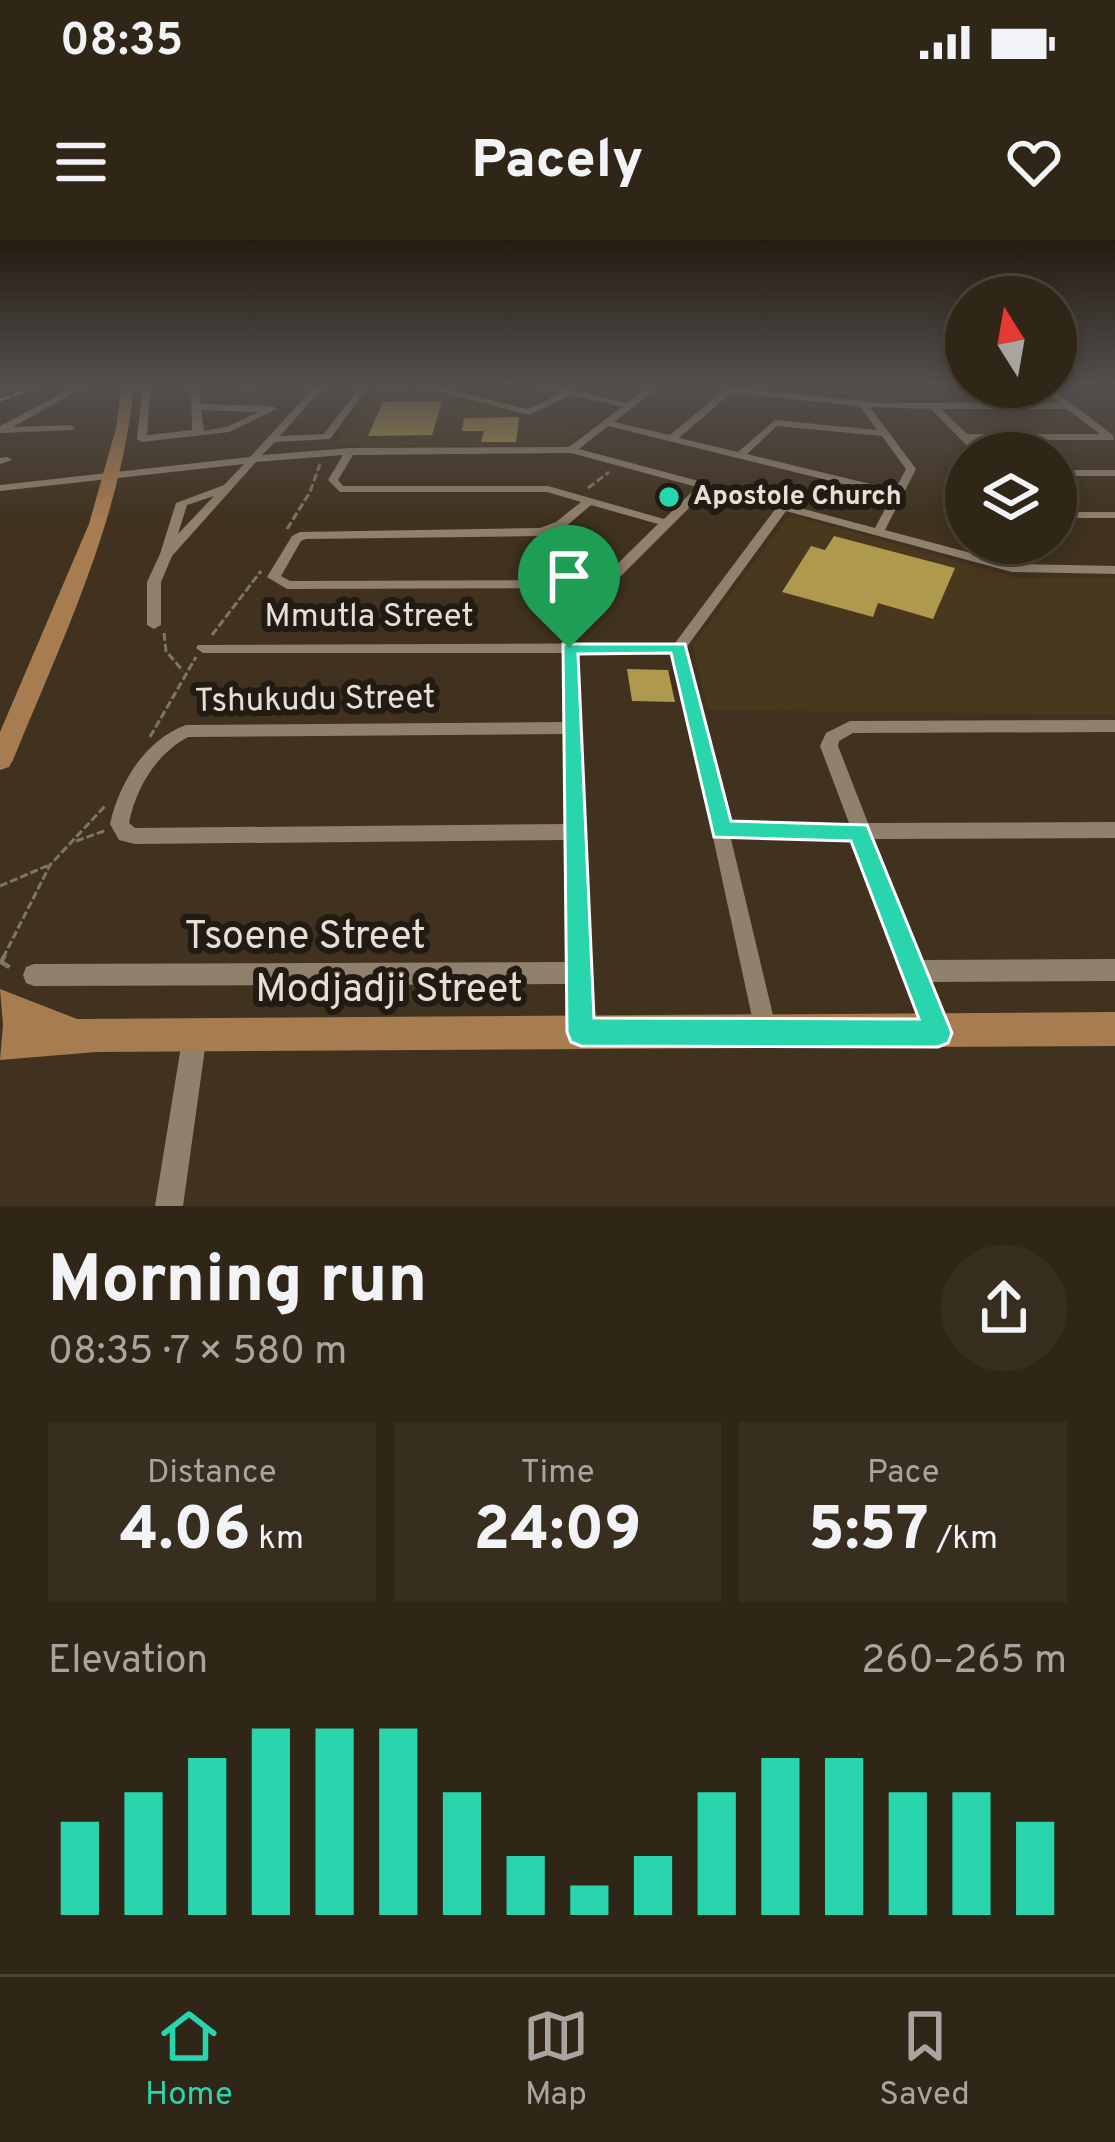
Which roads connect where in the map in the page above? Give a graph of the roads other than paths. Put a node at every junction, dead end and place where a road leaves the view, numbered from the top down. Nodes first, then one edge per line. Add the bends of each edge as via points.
1 (32, 429) edge
2 (116, 429) edge
3 (143, 429) edge
4 (228, 429) edge
5 (283, 429) edge
6 (333, 429) edge
7 (598, 429) edge
8 (634, 429) edge
9 (683, 429) edge
10 (768, 429) edge
11 (841, 429) edge
12 (881, 429) edge
13 (0, 430) edge
14 (198, 432) joint
15 (884, 433) junction
16 (275, 439) junction
17 (672, 439) junction
18 (1077, 439) edge
19 (1112, 439) edge
20 (571, 450) junction
21 (350, 451) junction
22 (740, 454) junction
23 (255, 458) junction
24 (1077, 472) edge
25 (1115, 473) edge
26 (106, 476) junction
27 (232, 485) junction
28 (704, 486) junction
29 (0, 488) edge
30 (898, 494) junction
31 (584, 498) junction
32 (783, 507) junction
33 (1077, 515) edge
34 (1115, 515) edge
35 (666, 523) junction
36 (878, 532) junction
37 (945, 550) edge
38 (166, 555) junction
39 (997, 564) edge
40 (1115, 570) edge
41 (154, 625) road end
42 (203, 648) road end
43 (569, 648) junction
44 (679, 648) junction
45 (0, 720) edge
46 (1115, 726) edge
47 (572, 728) junction
48 (0, 760) edge
49 (1115, 830) edge
50 (722, 831) junction
51 (574, 832) junction
52 (859, 832) junction
53 (1115, 970) edge
54 (912, 971) junction
55 (577, 973) junction
56 (34, 975) dead end
57 (0, 1006) edge
58 (1115, 1029) edge
59 (581, 1032) junction
60 (765, 1033) junction
61 (938, 1033) junction
62 (195, 1034) junction
63 (96, 1035) junction
64 (0, 1043) edge
65 (169, 1206) edge

1 - 13 street
2 - 26 street
3 - 14 street via 142,439
4 - 14 street
5 - 16 street
6 - 16 street via 327,437
7 - 20 street
8 - 17 street
9 - 17 street
10 - 22 street
11 - 15 street
12 - 15 street
15 - 30 street via 911,469
16 - 23 street
17 - 22 street
18 - 19 street
20 - 21 street
20 - 28 street
21 - 23 street
21 - 31 street via 333,480 340,489 543,489
22 - 30 street
23 - 26 street
23 - 27 street
24 - 25 street
26 - 29 street
26 - 45 street
26 - 48 street via 87,549
27 - 38 street
27 - 38 street via 182,503
28 - 32 street
28 - 35 street
30 - 36 street
31 - 35 street
31 - 35 street via 545,532 304,535 274,577 286,585 595,584
32 - 36 street
32 - 44 street
33 - 34 street
36 - 37 street
38 - 41 street via 154,582
39 - 40 street
42 - 43 street, Mmutla Street
43 - 44 street, Mmutla Street
43 - 47 street
44 - 50 street
46 - 52 street via 842,729 830,746
47 - 51 street
47 - 51 street, Tshukudu Street via 186,731 157,750 124,805 121,828 136,836
49 - 52 street
50 - 52 street
50 - 60 street
51 - 55 street
52 - 54 street
53 - 54 street
54 - 61 street
55 - 56 street, Tsoene Street
55 - 59 street
57 - 63 street, Modjadji Street via 37,1024
58 - 61 street, Modjadji Street
59 - 60 street, Modjadji Street
59 - 62 street, Modjadji Street
60 - 61 street, Modjadji Street
62 - 63 street, Modjadji Street
62 - 65 street
63 - 64 street, Modjadji Street

